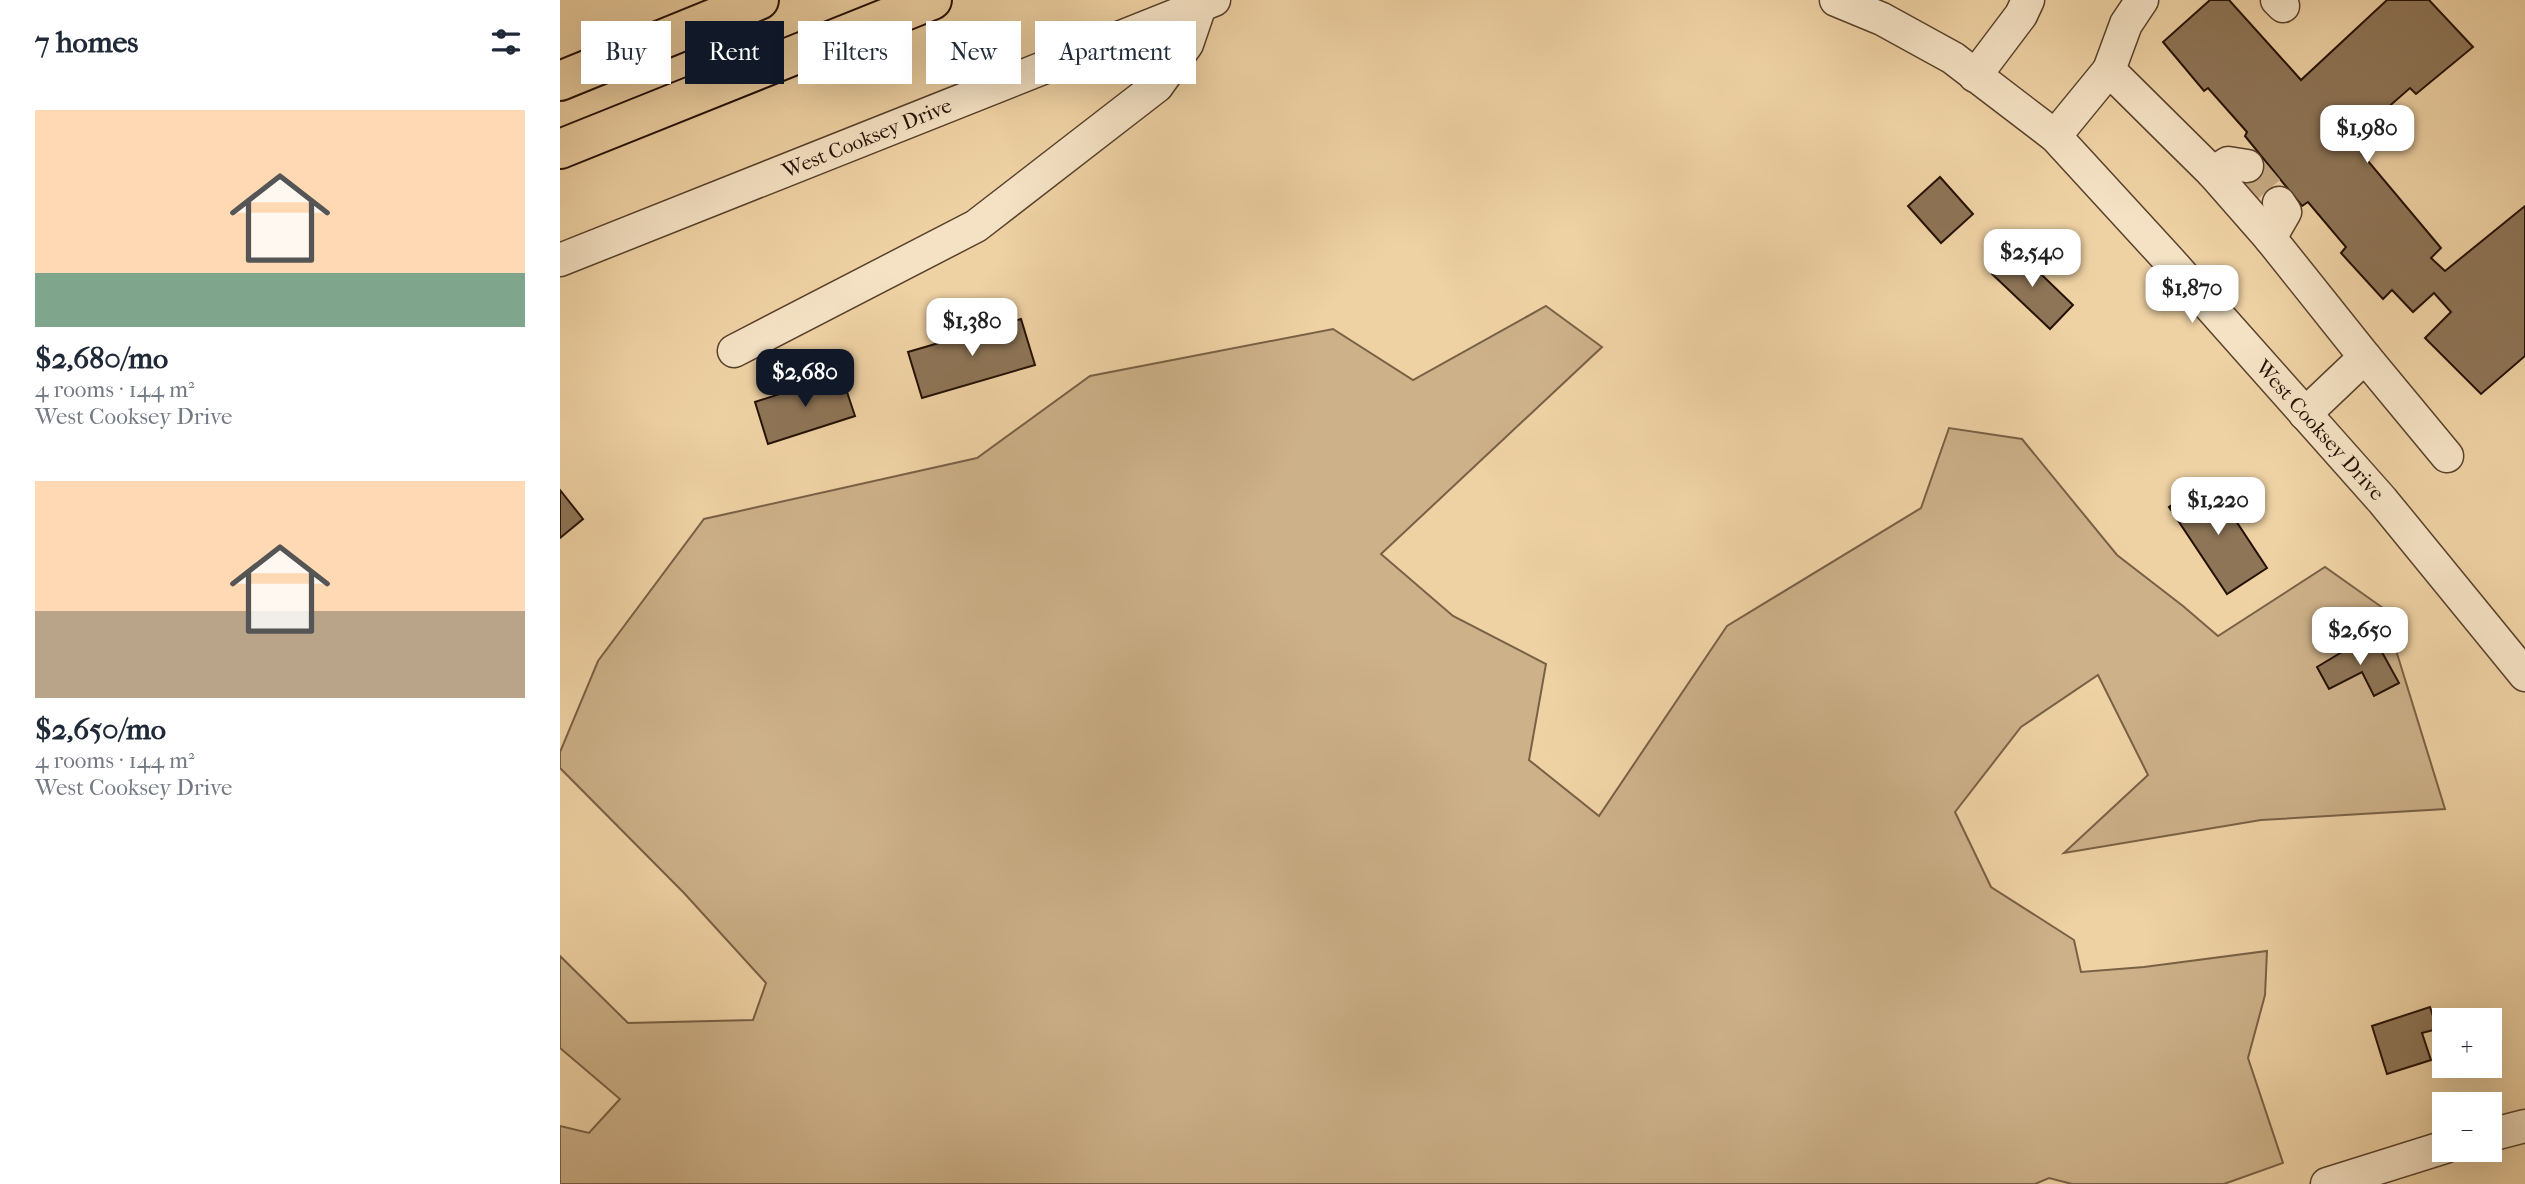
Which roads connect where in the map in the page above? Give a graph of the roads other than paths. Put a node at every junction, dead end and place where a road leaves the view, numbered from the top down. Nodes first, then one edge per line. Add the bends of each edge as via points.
1 (759, 0) edge
2 (933, 0) edge
3 (1836, 0) edge
4 (2028, 0) edge
5 (2142, 0) edge
6 (1207, 3) edge
7 (2109, 70) junction
8 (1975, 76) junction
9 (560, 81) edge
10 (2055, 136) junction
11 (560, 149) edge
12 (2247, 166) dead end
13 (2213, 173) junction
14 (2279, 203) dead end
15 (2270, 238) junction
16 (560, 260) edge
17 (734, 351) dead end
18 (2365, 358) junction
19 (2305, 414) junction
20 (2447, 456) dead end
21 (2525, 675) edge
22 (2525, 1126) edge
23 (2502, 1132) edge
24 (2432, 1152) edge
25 (2364, 1178) edge
26 (2326, 1184) edge

1 - 9 highway
2 - 11 highway
3 - 8 street, West Cooksey Drive via 1882,19
4 - 8 street
5 - 7 street via 2126,24
6 - 16 street, West Cooksey Drive
6 - 17 street via 1187,44 1157,86 976,226
7 - 10 street
7 - 13 street
8 - 10 street, West Cooksey Drive
10 - 19 street, West Cooksey Drive
12 - 13 street via 2228,163
13 - 15 street
14 - 15 street via 2286,212
15 - 18 street
18 - 19 street
18 - 20 street
19 - 21 street, West Cooksey Drive
22 - 23 street
24 - 25 street
25 - 26 street

